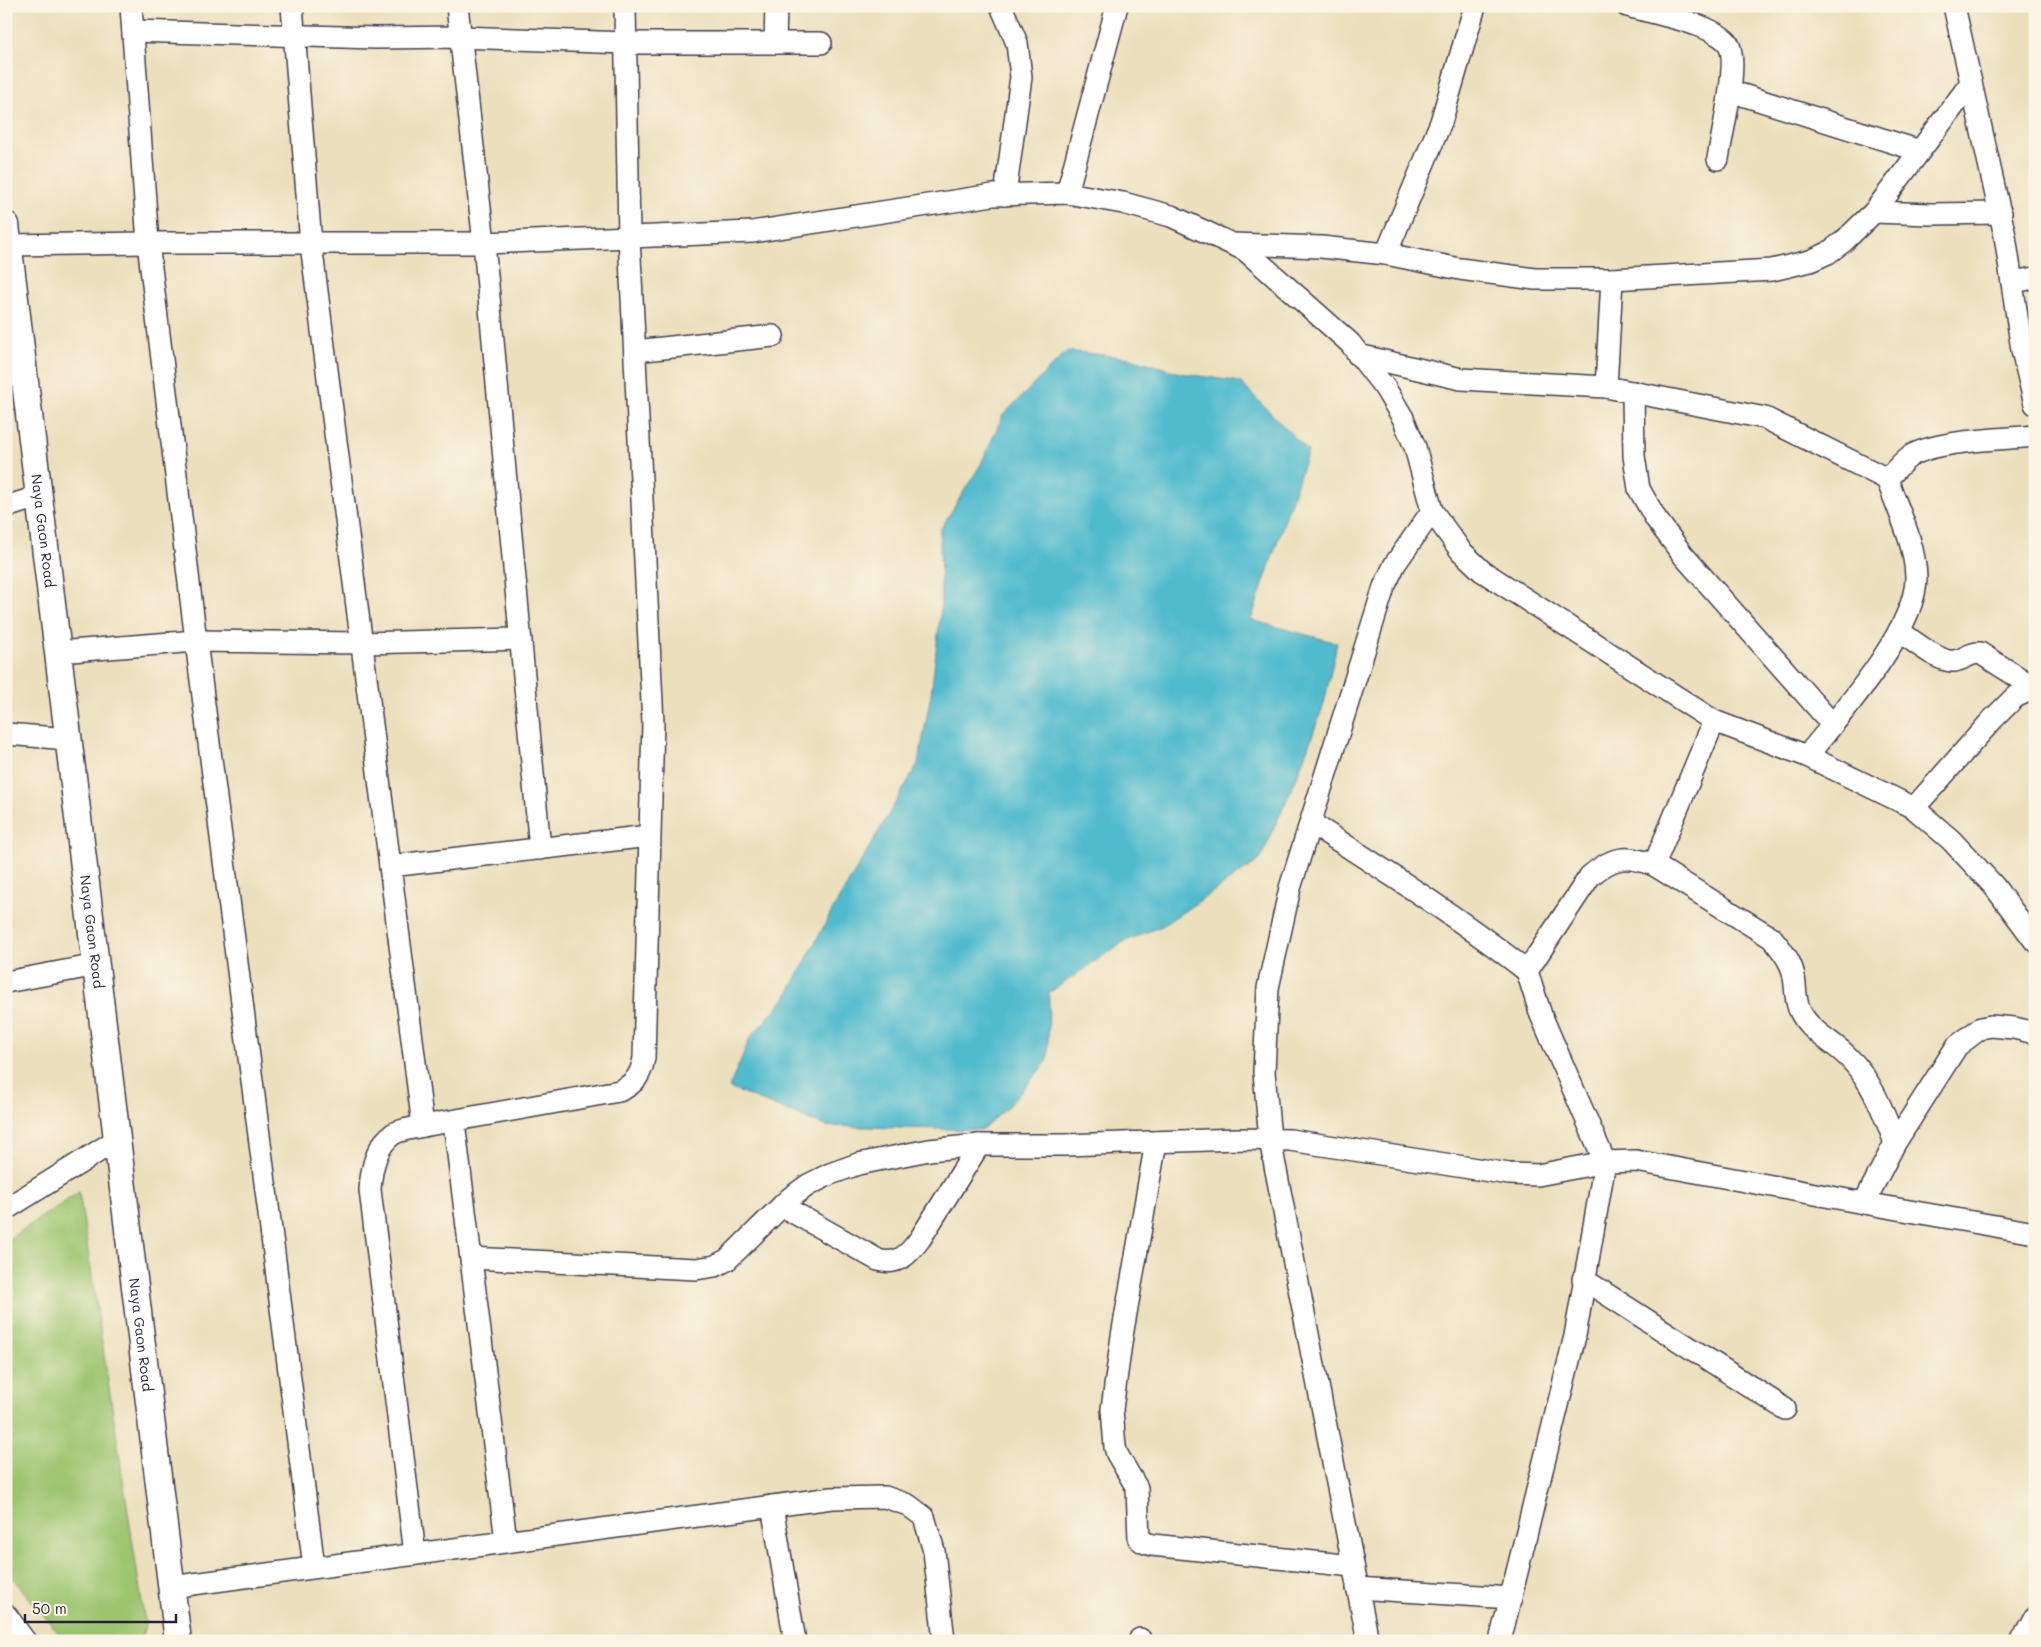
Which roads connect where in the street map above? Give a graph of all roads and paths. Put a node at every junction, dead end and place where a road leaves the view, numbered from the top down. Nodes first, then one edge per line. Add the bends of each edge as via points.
1 (131, 6) edge
2 (292, 6) edge
3 (457, 6) edge
4 (625, 6) edge
5 (776, 6) edge
6 (1002, 6) edge
7 (1117, 6) edge
8 (1475, 6) edge
9 (1627, 6) edge
10 (1954, 6) edge
11 (133, 31) junction
12 (295, 36) junction
13 (460, 37) junction
14 (820, 42) dead end
15 (775, 43) junction
16 (626, 44) junction
17 (1971, 83) junction
18 (1730, 91) junction
19 (1920, 151) junction
20 (1718, 159) dead end
21 (1068, 193) junction
22 (1005, 194) junction
23 (1874, 212) junction
24 (2001, 213) junction
25 (629, 237) junction
26 (7, 238) edge
27 (148, 243) junction
28 (484, 243) junction
29 (311, 244) junction
30 (1232, 244) junction
31 (1386, 254) junction
32 (2035, 278) edge
33 (1612, 279) junction
34 (2012, 282) junction
35 (774, 336) dead end
36 (635, 352) junction
37 (1358, 355) junction
38 (1606, 386) junction
39 (1633, 392) junction
40 (2035, 404) edge
41 (2035, 436) edge
42 (1887, 479) junction
43 (40, 496) junction
44 (6, 507) edge
45 (1432, 511) junction
46 (1899, 631) junction
47 (521, 639) junction
48 (196, 641) junction
49 (362, 643) junction
50 (58, 652) junction
51 (2035, 690) edge
52 (1714, 721) junction
53 (1832, 724) junction
54 (6, 734) edge
55 (69, 738) junction
56 (1807, 756) junction
57 (1914, 808) junction
58 (1310, 823) junction
59 (649, 836) junction
60 (540, 849) junction
61 (1654, 865) junction
62 (390, 866) junction
63 (2035, 941) edge
64 (97, 965) junction
65 (1527, 972) junction
66 (6, 982) edge
67 (2035, 1033) edge
68 (454, 1122) junction
69 (424, 1126) junction
70 (118, 1139) junction
71 (1270, 1140) junction
72 (1156, 1142) junction
73 (1895, 1143) junction
74 (979, 1145) junction
75 (1605, 1162) junction
76 (1864, 1203) junction
77 (782, 1206) junction
78 (6, 1209) edge
79 (2035, 1233) edge
80 (471, 1258) junction
81 (1583, 1279) junction
82 (1785, 1409) dead end
83 (772, 1506) junction
84 (506, 1542) junction
85 (415, 1554) junction
86 (1353, 1566) junction
87 (314, 1568) junction
88 (171, 1588) junction
89 (1357, 1588) junction
90 (1511, 1598) junction
91 (6, 1615) edge
92 (2035, 1617) edge
93 (25, 1641) edge
94 (178, 1641) edge
95 (795, 1641) edge
96 (944, 1641) edge
97 (1368, 1641) edge
98 (1500, 1641) edge
99 (2022, 1641) edge

1 - 11 street
2 - 12 street
3 - 13 street
4 - 16 street
5 - 15 street
6 - 22 street via 1017,43 1021,77
7 - 21 street
8 - 31 street via 1441,122
9 - 18 street via 1683,21 1720,36 1729,44 1732,54
10 - 17 street
11 - 12 street
11 - 27 street
12 - 13 street
12 - 29 street
13 - 16 street
13 - 28 street
14 - 15 street
15 - 16 street
16 - 25 street
17 - 19 street
17 - 24 street
18 - 19 street
18 - 20 street
19 - 23 street
21 - 22 street
21 - 30 street via 1171,216
22 - 25 street via 752,232
23 - 24 street
23 - 33 street via 1828,253 1791,266 1772,270
24 - 34 street
25 - 28 street
25 - 36 street
26 - 27 street
26 - 43 main road, Naya Gaon Road
27 - 29 street
27 - 48 street
28 - 29 street
28 - 47 street
29 - 49 street
30 - 31 street via 1321,247
30 - 37 street via 1245,250 1350,343
31 - 33 street via 1460,269 1535,279
32 - 34 street
33 - 38 street
34 - 40 street via 2022,350
35 - 36 street
36 - 59 street via 653,723
37 - 38 street via 1461,379
37 - 45 street via 1385,388 1403,418 1415,447
38 - 39 street
39 - 42 street via 1764,418
39 - 53 street via 1634,456 1640,489 1656,519 1683,555
41 - 42 street via 1928,449 1910,456
42 - 46 street via 1913,552 1916,576 1910,608
43 - 44 street
43 - 50 main road, Naya Gaon Road
45 - 52 street via 1461,551 1482,571
45 - 58 street via 1395,564 1384,587
46 - 51 street via 1942,660 1956,661 1975,652 1980,653
46 - 53 street
47 - 49 street
47 - 60 street
48 - 49 street
48 - 50 street
48 - 87 street
49 - 62 street
50 - 55 main road, Naya Gaon Road
51 - 57 street via 2015,697
52 - 56 street
52 - 61 street
53 - 56 street
54 - 55 street
55 - 64 main road, Naya Gaon Road
56 - 57 street
57 - 63 street via 1951,840 1994,886
58 - 65 street via 1489,941
58 - 71 street via 1290,888 1268,988 1264,1072
59 - 60 street
59 - 68 street via 644,1058 637,1079 618,1091
60 - 62 street
61 - 65 street via 1635,858 1604,863 1590,876
61 - 73 street via 1772,938 1786,955 1794,975 1799,1011 1860,1070 1884,1113
62 - 69 street
64 - 66 street
64 - 70 main road, Naya Gaon Road
65 - 75 street via 1541,1015
67 - 73 street via 1991,1026 1970,1035 1957,1046
68 - 69 street
68 - 80 street
69 - 85 street via 394,1134 384,1144 371,1174 370,1190
70 - 78 street
70 - 88 main road, Naya Gaon Road
71 - 72 street
71 - 75 street via 1290,1140 1509,1174 1538,1175
71 - 86 street
72 - 74 street
72 - 86 street via 1112,1408 1117,1454 1137,1488 1139,1539 1152,1546
73 - 76 street
74 - 77 street via 929,1150 858,1164 808,1185
74 - 77 street via 920,1239 899,1260 878,1260
75 - 76 street via 1654,1163
75 - 81 street
76 - 79 street
77 - 80 street via 716,1266 696,1269
80 - 84 street
81 - 82 street
81 - 90 street via 1575,1336
83 - 84 street
83 - 95 street
83 - 96 street via 832,1498 885,1497 908,1505 924,1517 934,1551
84 - 85 street
85 - 87 street
86 - 89 street
87 - 88 street
88 - 94 main road, Naya Gaon Road
89 - 90 street
89 - 97 street
90 - 98 street
91 - 93 street
92 - 99 street

